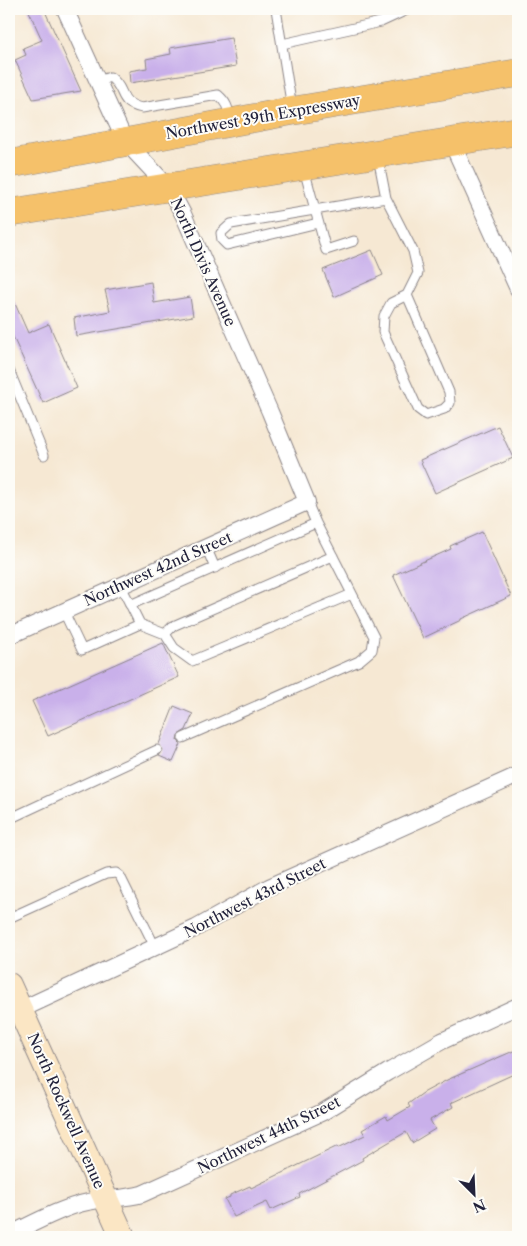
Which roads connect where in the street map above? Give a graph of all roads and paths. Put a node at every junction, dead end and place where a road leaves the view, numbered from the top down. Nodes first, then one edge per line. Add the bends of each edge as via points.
1 (65, 9) edge
2 (276, 9) edge
3 (409, 9) edge
4 (282, 44) junction
5 (518, 73) edge
6 (98, 81) junction
7 (292, 111) junction
8 (229, 122) junction
9 (518, 131) edge
10 (125, 141) junction
11 (452, 142) junction
12 (378, 155) junction
13 (9, 164) edge
14 (303, 166) junction
15 (170, 188) junction
16 (386, 198) junction
17 (316, 211) junction
18 (9, 213) edge
19 (318, 223) junction
20 (354, 241) dead end
21 (518, 289) edge
22 (407, 295) junction
23 (9, 370) edge
24 (44, 455) dead end
25 (307, 502) junction
26 (316, 523) junction
27 (206, 547) junction
28 (334, 556) junction
29 (215, 568) junction
30 (121, 586) junction
31 (352, 594) junction
32 (130, 605) junction
33 (64, 612) junction
34 (140, 624) junction
35 (165, 634) junction
36 (9, 636) edge
37 (183, 738) dead end
38 (157, 750) dead end
39 (518, 775) edge
40 (9, 819) edge
41 (9, 918) edge
42 (155, 947) junction
43 (9, 986) edge
44 (518, 1006) edge
45 (20, 1010) junction
46 (106, 1200) junction
47 (9, 1235) edge
48 (123, 1237) edge

1 - 6 street, North Divis Avenue
2 - 4 lane
3 - 4 lane via 381,22
4 - 7 lane
5 - 7 highway, Northwest 39th Expressway
6 - 8 lane via 110,78 116,82 126,102 142,108 218,95 229,109
6 - 10 street, North Divis Avenue
7 - 8 highway, Northwest 39th Expressway
8 - 10 highway, Northwest 39th Expressway
9 - 11 highway
10 - 13 highway, Northwest 39th Expressway
10 - 15 street, North Divis Avenue
11 - 12 highway
11 - 21 street
12 - 14 highway
12 - 16 lane
14 - 15 highway
14 - 17 lane
15 - 18 highway
15 - 25 street, North Divis Avenue
16 - 17 lane
16 - 22 lane via 413,251 418,273
17 - 19 lane
17 - 19 lane via 231,224 221,233 222,240 227,245 237,244
19 - 20 lane via 326,250
22 - 22 lane via 449,392 450,403 444,409 426,415 418,409 383,332 384,316 391,304
23 - 24 lane
25 - 26 lane
25 - 27 street, Northwest 42nd Street
26 - 28 lane
26 - 29 lane
27 - 29 lane
27 - 30 street, Northwest 42nd Street
28 - 31 lane
28 - 35 lane via 173,626
29 - 32 lane
30 - 32 lane
30 - 33 street, Northwest 42nd Street
31 - 35 lane via 192,661 174,648
31 - 37 lane via 374,637 372,650 358,661
32 - 34 lane
33 - 34 lane via 82,650
33 - 36 street, Northwest 42nd Street
34 - 35 lane
38 - 40 lane
39 - 42 street, Northwest 43rd Street via 269,887
41 - 42 lane via 116,872
42 - 45 street, Northwest 43rd Street
43 - 45 main road, North Rockwell Avenue
44 - 46 street, Northwest 44th Street via 442,1041 298,1124 142,1194
45 - 46 main road, North Rockwell Avenue
46 - 47 street, Northwest 44th Street via 75,1206
46 - 48 main road, North Rockwell Avenue

